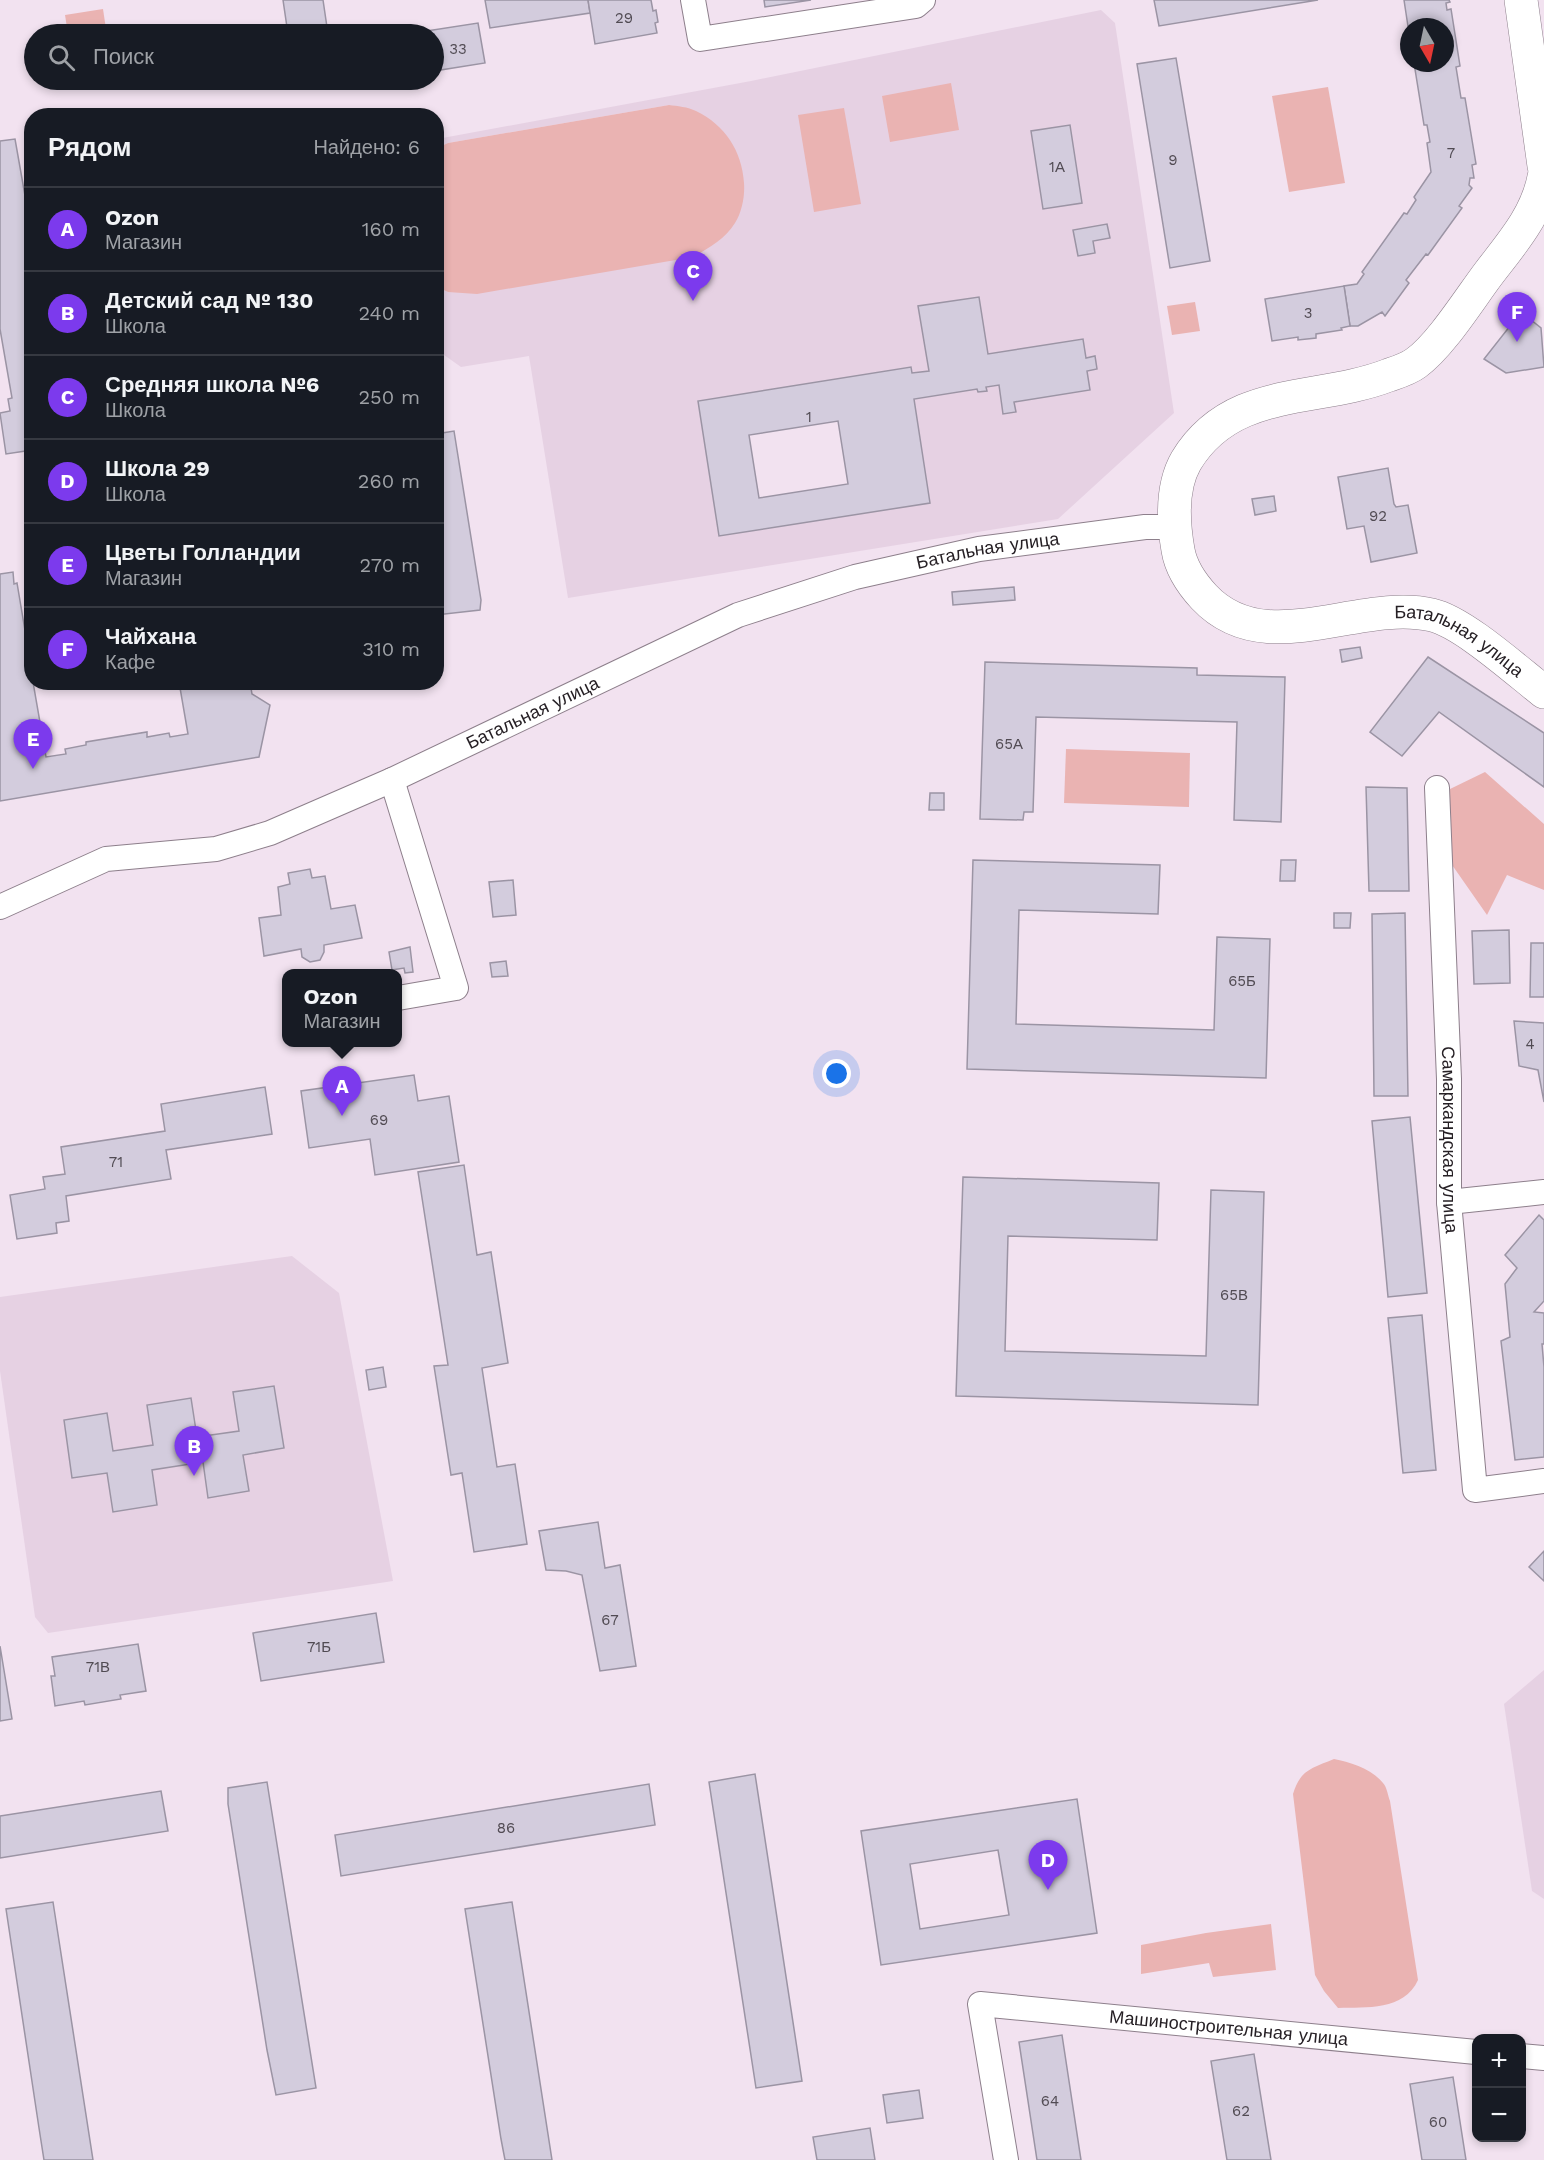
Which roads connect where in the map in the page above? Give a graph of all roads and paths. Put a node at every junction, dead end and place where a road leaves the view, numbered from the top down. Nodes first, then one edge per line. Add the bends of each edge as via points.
1 (693, 0) edge
2 (923, 0) edge
3 (1521, 0) edge
4 (1544, 166) edge
5 (1544, 177) edge
6 (1174, 527) junction
7 (1544, 692) edge
8 (392, 780) junction
9 (1437, 788) dead end
10 (0, 907) edge
11 (402, 998) edge
12 (1544, 1192) edge
13 (1449, 1203) junction
14 (1544, 1481) edge
15 (1472, 2052) edge
16 (1526, 2056) edge
17 (1544, 2058) edge
18 (1006, 2160) edge

1 - 2 street via 700,39 916,6
3 - 4 main road
5 - 6 main road via 1541,195 1529,220 1418,362 1366,384 1267,402 1232,415 1214,428 1187,460 1177,486
6 - 7 main road, Батальная улица via 1179,556 1191,584 1221,613 1251,624 1284,628 1397,611 1434,615 1488,647
6 - 8 street, Батальная улица via 978,549 855,577 738,615
8 - 10 street, Батальная улица via 270,833 216,849 106,859
8 - 11 street via 456,988
9 - 13 street, Самаркандская улица via 1449,1079
12 - 13 street
13 - 14 street, Самаркандская улица via 1475,1490
15 - 18 street, Машиностроительная улица via 980,2004
16 - 17 street

